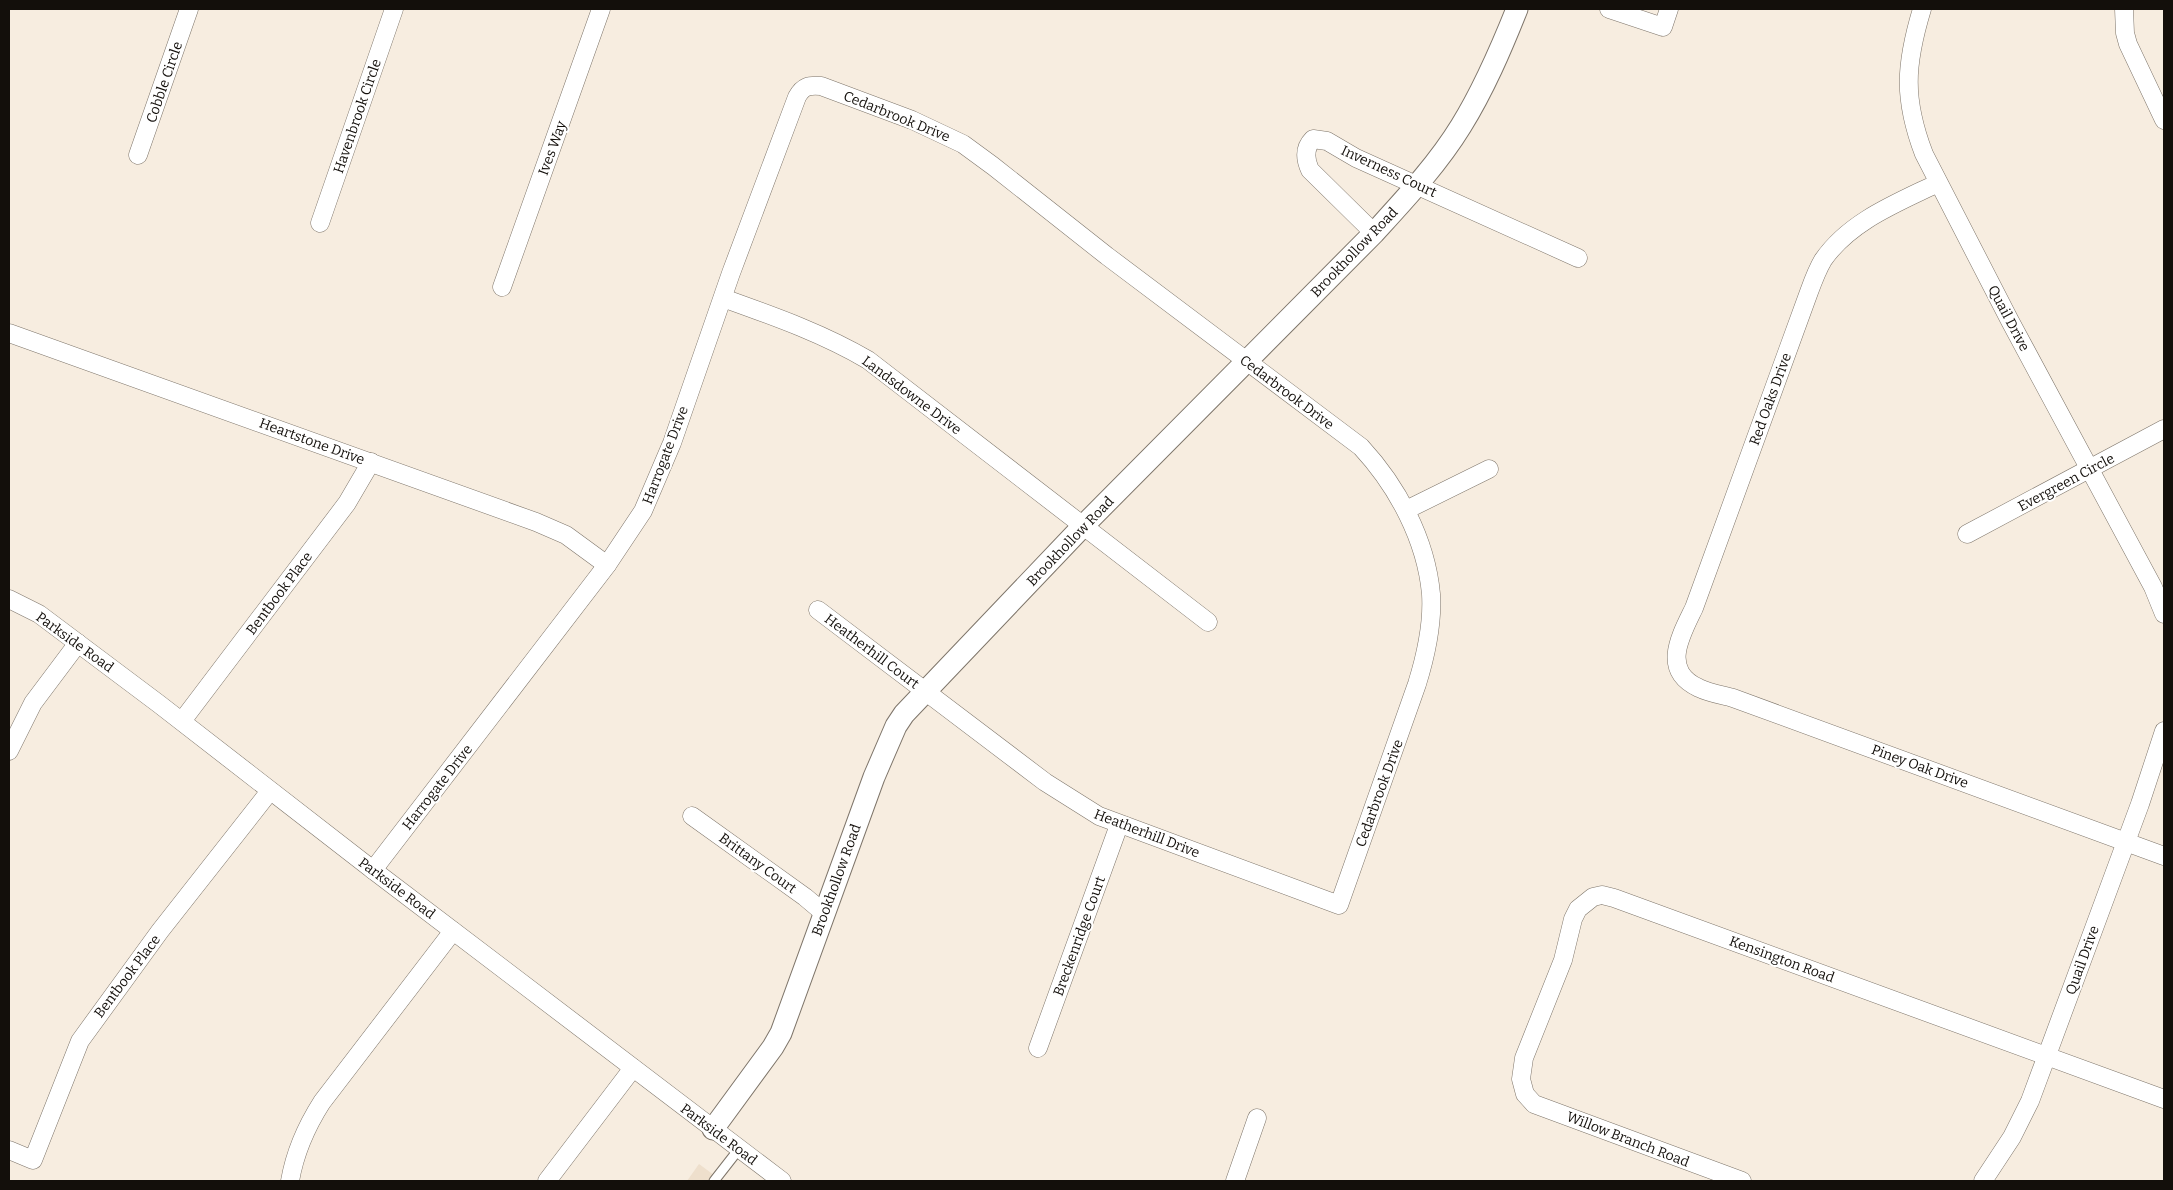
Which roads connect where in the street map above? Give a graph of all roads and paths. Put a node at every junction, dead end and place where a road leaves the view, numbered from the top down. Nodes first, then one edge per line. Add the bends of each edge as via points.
1 (189, 9) edge
2 (394, 9) edge
3 (601, 9) edge
4 (1517, 9) edge
5 (1609, 9) edge
6 (1669, 9) edge
7 (1922, 9) edge
8 (2124, 9) edge
9 (801, 90) joint
10 (2164, 120) edge
11 (138, 155) dead end
12 (1938, 183) junction
13 (1416, 186) junction
14 (320, 223) dead end
15 (1374, 233) junction
16 (1578, 258) dead end
17 (502, 287) dead end
18 (723, 298) junction
19 (9, 333) edge
20 (1247, 362) junction
21 (2164, 429) edge
22 (371, 462) junction
23 (1489, 469) dead end
24 (2090, 469) junction
25 (1406, 510) junction
26 (1082, 527) junction
27 (1967, 534) dead end
28 (607, 564) junction
29 (9, 599) edge
30 (818, 610) dead end
31 (2164, 614) edge
32 (1208, 622) dead end
33 (78, 643) junction
34 (1680, 671) joint
35 (925, 691) junction
36 (182, 722) junction
37 (2164, 731) edge
38 (9, 751) edge
39 (270, 791) junction
40 (692, 816) dead end
41 (1119, 825) junction
42 (2126, 841) junction
43 (2164, 856) edge
44 (373, 870) junction
45 (1340, 905) joint
46 (824, 913) junction
47 (453, 931) junction
48 (1038, 1048) dead end
49 (2048, 1056) junction
50 (633, 1068) junction
51 (1523, 1087) joint
52 (2164, 1099) edge
53 (1257, 1118) dead end
54 (713, 1129) junction
55 (739, 1149) junction
56 (9, 1150) edge
57 (290, 1181) edge
58 (547, 1181) edge
59 (714, 1181) edge
60 (782, 1181) edge
61 (1235, 1181) edge
62 (1742, 1181) edge
63 (1983, 1181) edge

1 - 11 street, Cobble Circle
2 - 14 street, Havenbrook Circle
3 - 17 street, Ives Way
4 - 13 street, Brookhollow Road via 1494,64 1465,119
5 - 6 street via 1663,27
7 - 12 street, Quail Drive via 1908,69 1910,108 1915,131
8 - 10 street via 2128,44
9 - 18 street, Harrogate Drive
9 - 20 street, Cedarbrook Drive via 811,85 821,86 912,120 962,144
12 - 24 street, Quail Drive
12 - 34 street, Red Oaks Drive via 1855,227 1822,262 1694,608 1678,642 1676,658
13 - 15 street, Brookhollow Road
13 - 15 street, Inverness Court via 1327,141 1313,139 1309,143 1305,161 1310,170
13 - 16 street, Inverness Court
15 - 20 street, Brookhollow Road
18 - 26 street, Landsdowne Drive via 804,327 868,360
18 - 28 street, Harrogate Drive via 657,482 643,511
19 - 22 street, Heartstone Drive
20 - 25 street, Cedarbrook Drive via 1361,447 1393,486
20 - 26 street, Brookhollow Road
21 - 24 street, Evergreen Circle
22 - 28 street, Heartstone Drive via 556,530
22 - 36 street, Bentbook Place via 347,503
23 - 25 street
24 - 27 street, Evergreen Circle
24 - 31 street, Quail Drive
25 - 45 street, Cedarbrook Drive via 1424,560 1430,593 1425,658
26 - 32 street, Landsdowne Drive
26 - 35 street, Brookhollow Road
28 - 44 street, Harrogate Drive
29 - 33 street, Parkside Road via 39,614
30 - 35 street, Heatherhill Court
33 - 36 street, Parkside Road
33 - 38 street via 33,704
34 - 42 street, Piney Oak Drive via 1684,678 1699,688
35 - 41 street, Heatherhill Drive via 1068,798
35 - 46 street, Brookhollow Road via 896,726
36 - 39 street, Parkside Road
37 - 42 street, Quail Drive
39 - 44 street, Parkside Road
39 - 56 street, Bentbook Place via 160,931 80,1041 33,1160
40 - 46 street, Brittany Court
41 - 45 street, Heatherhill Drive
41 - 48 street, Breckenridge Court
42 - 43 street, Piney Oak Drive
42 - 49 street, Quail Drive
44 - 47 street, Parkside Road
46 - 54 street, Brookhollow Road via 774,1047
47 - 50 street, Parkside Road
47 - 57 street via 322,1102 301,1141
49 - 51 street, Kensington Road via 1602,895 1586,902 1573,919 1563,960 1524,1058
49 - 52 street, Kensington Road
49 - 63 street, Quail Drive via 2012,1137
50 - 54 street, Parkside Road
50 - 58 street
51 - 62 street, Willow Branch Road via 1528,1100 1534,1104
53 - 61 street
54 - 55 street, Parkside Road
55 - 59 lane
55 - 60 street, Parkside Road

